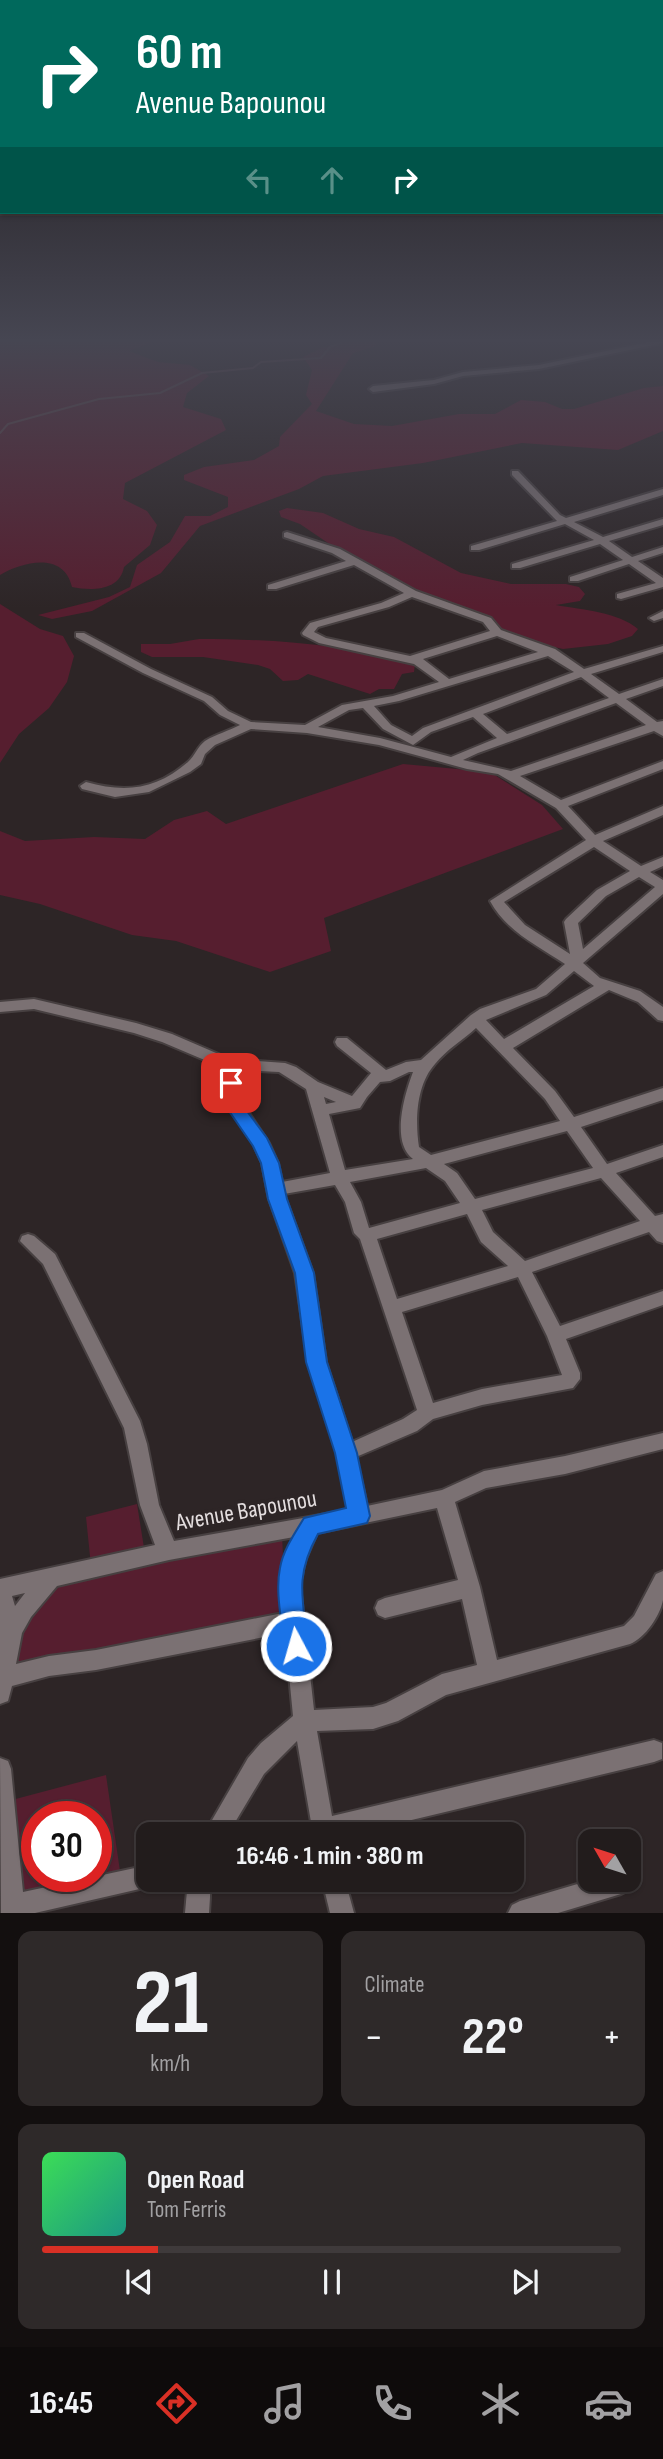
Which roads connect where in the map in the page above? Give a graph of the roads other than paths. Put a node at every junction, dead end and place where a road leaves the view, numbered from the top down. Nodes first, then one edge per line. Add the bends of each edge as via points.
1 (514, 472) dead end
2 (663, 492) edge
3 (568, 521) junction
4 (663, 522) edge
5 (287, 536) dead end
6 (601, 541) junction
7 (475, 548) dead end
8 (663, 550) edge
9 (627, 561) junction
10 (353, 562) junction
11 (516, 566) dead end
12 (574, 579) dead end
13 (663, 583) edge
14 (272, 587) dead end
15 (412, 593) junction
16 (621, 596) dead end
17 (497, 632) junction
18 (80, 635) dead end
19 (663, 649) edge
20 (551, 651) junction
21 (412, 659) junction
22 (583, 673) junction
23 (446, 682) junction
24 (663, 682) edge
25 (615, 697) junction
26 (365, 703) junction
27 (475, 713) junction
28 (249, 725) junction
29 (660, 727) edge
30 (307, 729) junction
31 (506, 739) junction
32 (409, 744) junction
33 (453, 761) junction
34 (663, 765) edge
35 (511, 775) junction
36 (86, 786) dead end
37 (560, 805) junction
38 (663, 810) edge
39 (594, 841) junction
40 (663, 862) edge
41 (639, 872) junction
42 (663, 887) edge
43 (577, 962) junction
44 (609, 984) junction
45 (0, 1007) edge
46 (663, 1016) edge
47 (477, 1019) junction
48 (342, 1042) dead end
49 (504, 1046) junction
50 (228, 1064) junction
51 (424, 1065) junction
52 (386, 1077) junction
53 (313, 1086) junction
54 (663, 1094) edge
55 (355, 1104) junction
56 (322, 1110) junction
57 (572, 1124) junction
58 (663, 1152) edge
59 (427, 1162) junction
60 (604, 1171) junction
61 (339, 1177) junction
62 (276, 1189) junction
63 (472, 1208) junction
64 (660, 1226) edge
65 (367, 1236) junction
66 (28, 1241) dead end
67 (522, 1269) junction
68 (663, 1298) edge
69 (392, 1308) junction
70 (556, 1335) junction
71 (427, 1413) junction
72 (663, 1441) edge
73 (346, 1453) junction
74 (444, 1498) junction
75 (359, 1516) junction
76 (312, 1525) junction
77 (170, 1550) junction
78 (51, 1578) junction
79 (663, 1581) edge
80 (470, 1587) junction
81 (0, 1589) edge
82 (385, 1608) dead end
83 (293, 1621) junction
84 (12, 1630) junction
85 (489, 1672) junction
86 (2, 1686) edge
87 (304, 1721) junction
88 (654, 1751) dead end
89 (0, 1769) edge
90 (222, 1822) edge
91 (316, 1822) edge
92 (359, 1822) edge
93 (136, 1880) edge
94 (199, 1892) edge
95 (337, 1892) edge
96 (588, 1892) edge
97 (13, 1910) edge
98 (197, 1913) edge
99 (342, 1913) edge
100 (520, 1913) edge

1 - 3 street via 550,510
2 - 3 street
3 - 6 street
3 - 7 street
4 - 6 street
5 - 10 street
6 - 9 street
6 - 11 street
8 - 9 street
9 - 12 street
9 - 13 street
10 - 14 street
10 - 15 street
13 - 16 street
15 - 17 street via 486,620
15 - 21 street via 314,625 307,633 323,641
17 - 20 street
17 - 21 street
18 - 28 street via 208,699
19 - 22 street
20 - 22 street
20 - 23 street
21 - 23 street
22 - 25 street
22 - 27 street
23 - 26 street via 395,699
24 - 25 street
25 - 29 street
25 - 31 street
26 - 30 street via 336,711
26 - 32 street
27 - 31 street
27 - 32 street via 427,730
28 - 30 street
28 - 36 street via 206,744 197,761 172,780 108,794
29 - 35 street
30 - 32 street
31 - 33 street
32 - 33 street
33 - 35 street
34 - 37 street
35 - 37 street
37 - 39 street
38 - 39 street
39 - 41 street
39 - 43 street via 498,901 502,911 531,937
40 - 41 street
41 - 42 street
41 - 43 street via 598,894 571,922
42 - 43 street
43 - 44 street via 592,979
43 - 47 street via 541,992
44 - 46 street via 644,999
44 - 49 street
45 - 50 street via 34,1004 136,1028
47 - 49 street
47 - 51 street
48 - 52 street
49 - 57 street
50 - 53 street via 280,1067
50 - 62 street via 233,1102 261,1143
51 - 52 street via 406,1067
51 - 59 street via 408,1126 412,1150
52 - 55 street via 377,1076
53 - 55 street
53 - 56 street
54 - 57 street
55 - 56 street
56 - 61 street
57 - 59 street
57 - 60 street
58 - 60 street
59 - 61 street
59 - 63 street via 451,1177
60 - 63 street
60 - 64 street
61 - 62 street
61 - 65 street
62 - 73 street via 304,1273 317,1362
63 - 65 street
63 - 67 street via 487,1237
64 - 67 street
65 - 69 street
66 - 77 street via 49,1259 133,1427 150,1514
67 - 69 street
67 - 70 street
68 - 70 street
69 - 71 street
70 - 71 street via 571,1373 567,1382 482,1396
71 - 73 street
72 - 74 street, Avenue Bapounou via 484,1480
73 - 75 street
74 - 75 street, Avenue Bapounou
74 - 80 street
75 - 76 street, Avenue Bapounou
76 - 77 street, Avenue Bapounou
76 - 83 street via 291,1568
77 - 78 street, Avenue Bapounou
78 - 81 street, Avenue Bapounou
78 - 84 street
79 - 85 street via 641,1623 630,1634
80 - 82 street
80 - 85 street
81 - 84 street
83 - 86 street via 49,1666
83 - 87 street
84 - 86 street
85 - 87 street via 442,1685 373,1718
87 - 90 street via 256,1766
87 - 91 street
88 - 92 street
89 - 97 street
93 - 97 street
94 - 98 street
95 - 99 street
96 - 100 street

